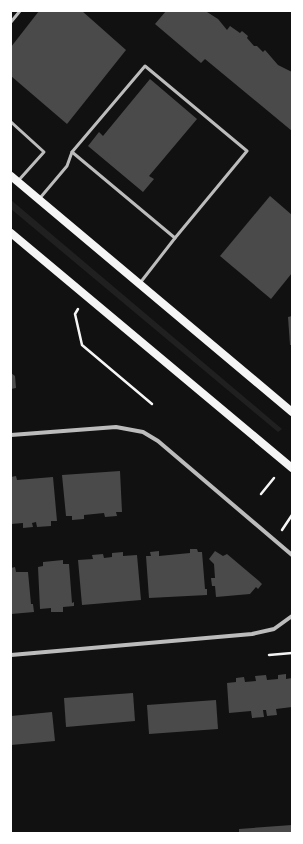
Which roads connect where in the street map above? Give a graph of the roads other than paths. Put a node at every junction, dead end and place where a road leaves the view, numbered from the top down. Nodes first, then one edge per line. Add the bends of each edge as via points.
1 (20, 11) edge
2 (11, 22) edge
3 (11, 122) edge
4 (72, 152) junction
5 (11, 176) edge
6 (18, 182) junction
7 (39, 199) junction
8 (11, 233) edge
9 (175, 238) junction
10 (139, 284) junction
11 (292, 412) edge
12 (11, 435) edge
13 (292, 468) edge
14 (292, 555) edge
15 (292, 616) edge
16 (11, 655) edge

1 - 2 lane
3 - 6 lane via 44,152
4 - 7 lane via 67,166
4 - 9 lane
4 - 9 lane via 145,66 247,151
5 - 6 main road
6 - 7 main road
7 - 10 main road
8 - 13 main road
9 - 10 lane
10 - 11 main road
12 - 14 street via 116,427 137,430 158,441
15 - 16 street via 274,628 252,634

